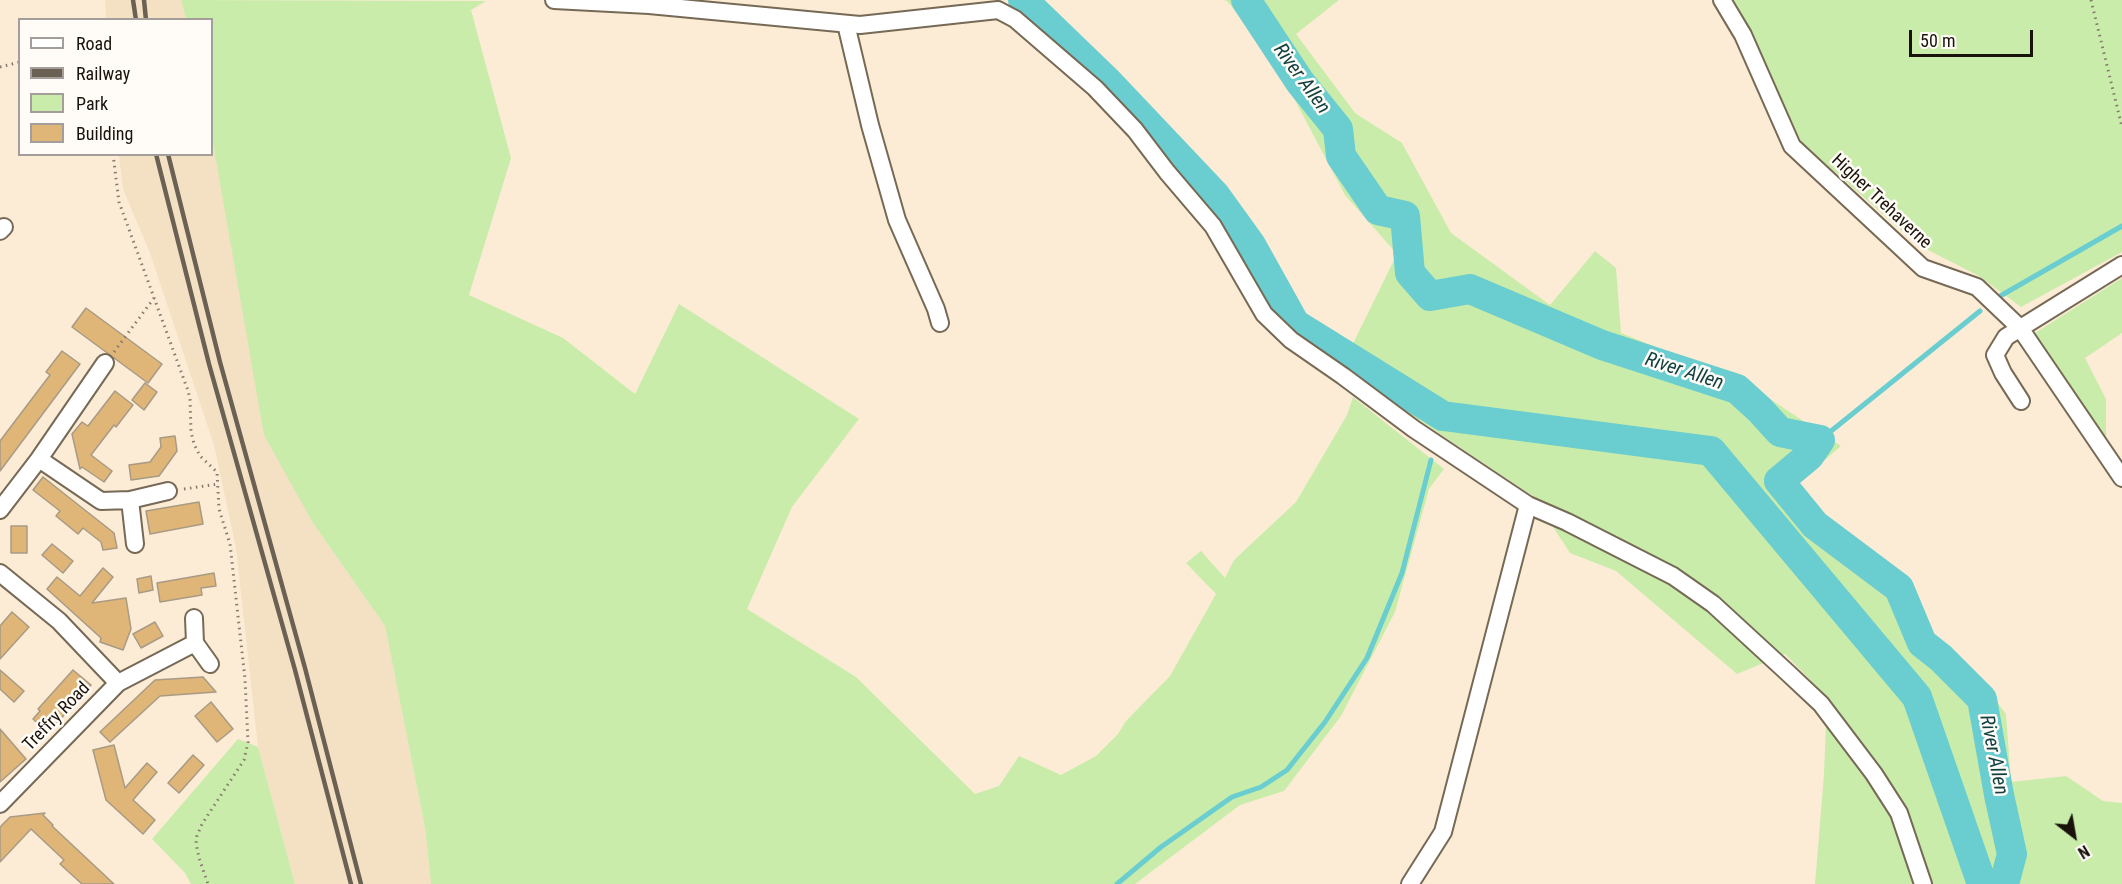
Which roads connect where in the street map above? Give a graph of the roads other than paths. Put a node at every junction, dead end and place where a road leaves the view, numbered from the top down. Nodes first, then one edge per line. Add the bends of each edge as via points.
1 (554, 0) edge
2 (1722, 0) edge
3 (846, 24) junction
4 (2122, 265) edge
5 (940, 323) dead end
6 (2020, 328) junction
7 (105, 363) road end
8 (2021, 401) dead end
9 (39, 459) junction
10 (2122, 478) edge
11 (168, 491) road end
12 (130, 500) junction
13 (1528, 505) junction
14 (0, 510) edge
15 (135, 544) dead end
16 (0, 573) edge
17 (194, 618) dead end
18 (195, 643) junction
19 (210, 664) dead end
20 (118, 683) junction
21 (0, 804) edge
22 (1410, 884) edge
23 (1923, 884) edge

1 - 3 street
2 - 6 street, Higher Trehaverne via 1743,35 1792,146 1923,268 1977,287
3 - 5 street via 897,220
3 - 13 street via 998,10 1015,19 1095,88 1135,130 1213,226 1264,314 1291,340
4 - 6 street
6 - 8 street via 2006,336 1995,355
6 - 10 street, Higher Trehaverne
7 - 9 street
9 - 12 street via 101,501
9 - 14 street
11 - 12 street
12 - 15 street
13 - 22 street via 1443,832
13 - 23 street via 1673,576 1713,604 1821,704 1899,813
16 - 20 street, Treffry Road via 59,621
17 - 18 street
18 - 19 street
18 - 20 street, Treffry Road
20 - 21 street, Treffry Road

